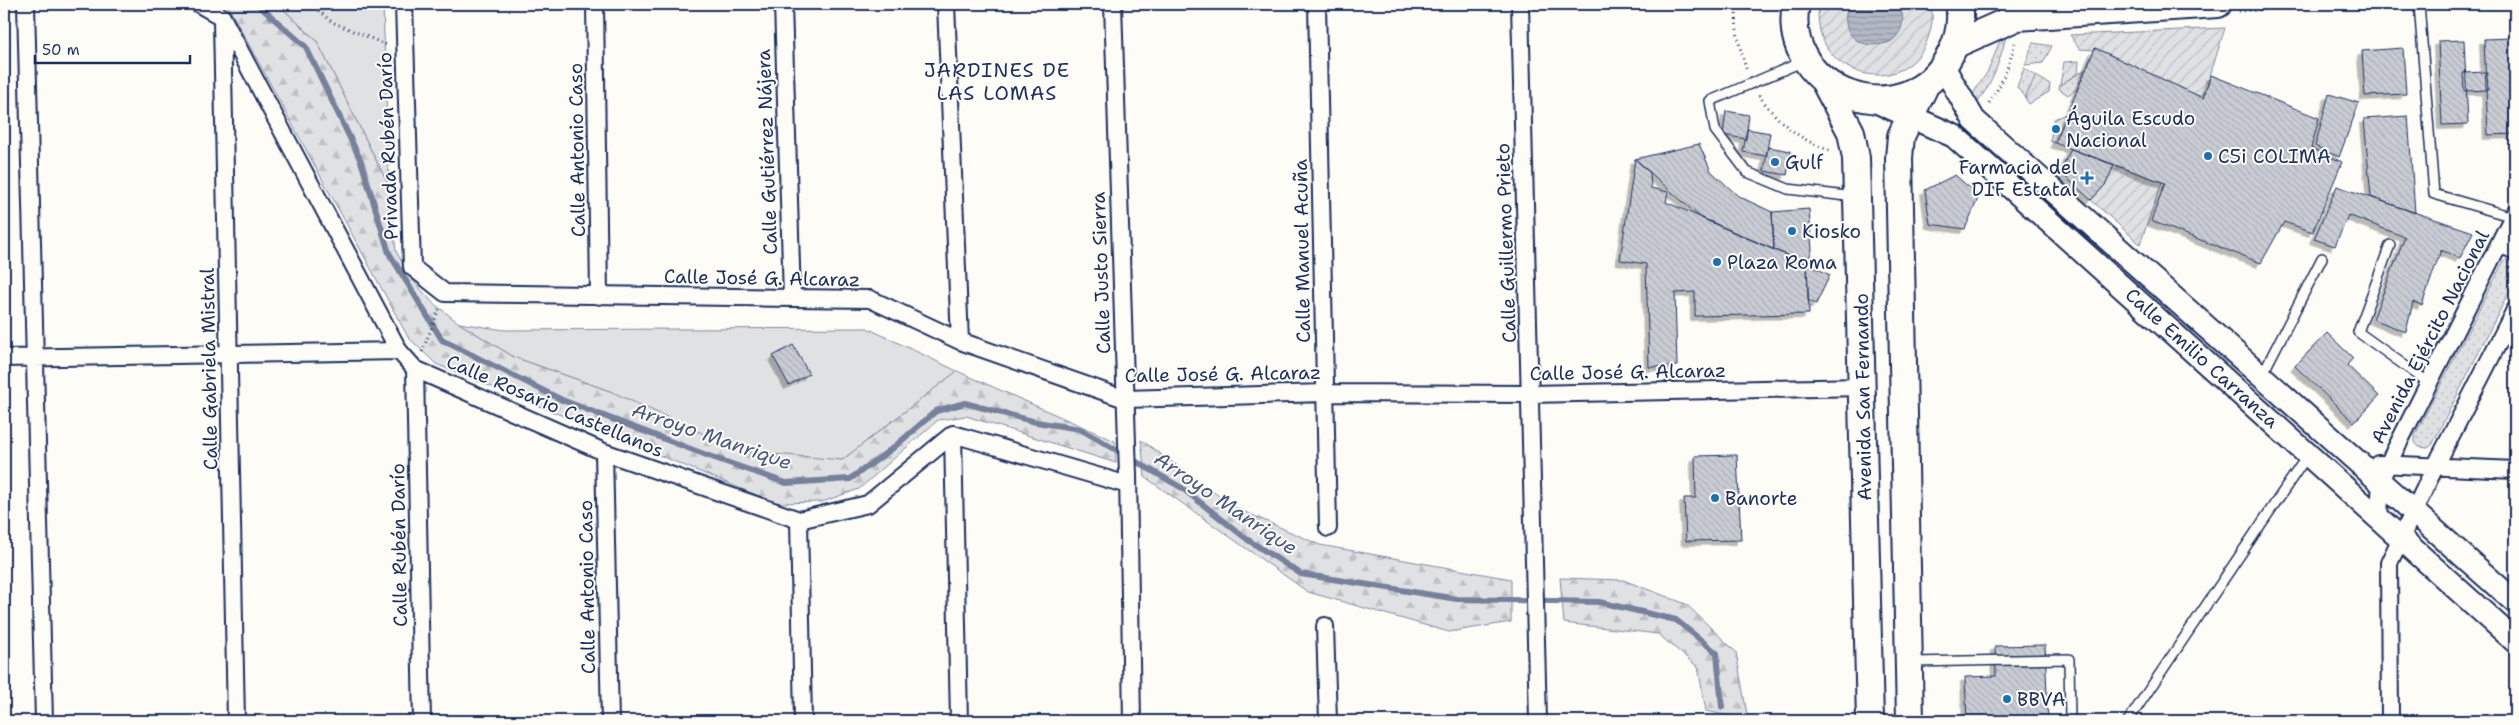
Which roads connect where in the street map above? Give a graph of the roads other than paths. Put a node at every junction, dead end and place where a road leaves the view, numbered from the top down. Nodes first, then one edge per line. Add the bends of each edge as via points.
1 (26, 4) edge
2 (199, 4) edge
3 (404, 4) edge
4 (595, 4) edge
5 (782, 4) edge
6 (946, 4) edge
7 (1113, 4) edge
8 (1317, 4) edge
9 (1520, 4) edge
10 (1959, 4) edge
11 (2218, 4) edge
12 (2419, 4) edge
13 (1795, 5) edge
14 (222, 17) junction
15 (1956, 44) junction
16 (1806, 60) junction
17 (1944, 68) junction
18 (1824, 80) junction
19 (1924, 86) junction
20 (1873, 100) junction
21 (1911, 115) junction
22 (1858, 198) junction
23 (2514, 215) edge
24 (2500, 244) junction
25 (2390, 245) dead end
26 (2515, 251) edge
27 (2322, 258) dead end
28 (428, 280) joint
29 (599, 296) junction
30 (792, 298) junction
31 (2515, 310) edge
32 (960, 341) junction
33 (399, 350) junction
34 (229, 354) junction
35 (4, 358) edge
36 (35, 358) junction
37 (415, 368) junction
38 (2261, 375) junction
39 (2429, 383) junction
40 (1862, 387) junction
41 (1325, 393) junction
42 (1530, 394) junction
43 (1125, 399) junction
44 (953, 434) junction
45 (604, 452) junction
46 (2309, 453) junction
47 (2435, 467) junction
48 (2515, 470) edge
49 (2384, 473) junction
50 (1128, 480) junction
51 (2414, 510) junction
52 (2379, 516) junction
53 (800, 520) junction
54 (1328, 528) dead end
55 (1906, 528) junction
56 (1866, 531) junction
57 (2400, 536) junction
58 (2515, 602) edge
59 (1325, 626) dead end
60 (2515, 641) edge
61 (1909, 662) junction
62 (44, 721) edge
63 (236, 721) edge
64 (422, 721) edge
65 (610, 721) edge
66 (803, 721) edge
67 (959, 721) edge
68 (1132, 721) edge
69 (1328, 721) edge
70 (1538, 721) edge
71 (1870, 721) edge
72 (1910, 721) edge
73 (2070, 721) edge
74 (2128, 721) edge
75 (2390, 721) edge

1 - 36 street
2 - 14 street
3 - 28 street, Privada Rubén Darío via 412,266
4 - 29 street, Calle Antonio Caso
5 - 30 street, Calle Gutiérrez Nájera
6 - 32 street
7 - 43 street, Calle Justo Sierra
8 - 41 street, Calle Manuel Acuña
9 - 42 street, Calle Guillermo Prieto
10 - 15 main road via 1961,17
11 - 15 main road via 2017,17
12 - 23 lane via 2434,194
13 - 16 main road via 1796,34
14 - 33 street, Calle Rosario Castellanos
14 - 34 street, Calle Gabriela Mistral
15 - 17 main road
16 - 18 main road
16 - 22 lane via 1710,101 1715,130 1746,172 1788,189
17 - 19 main road
17 - 38 main road, Calle Emilio Carranza via 1974,120
18 - 20 main road via 1847,95
18 - 22 main road, Avenida San Fernando via 1851,132
19 - 20 main road via 1900,98
19 - 21 main road
20 - 21 main road, Calle Emilio Carranza
21 - 46 main road, Calle Emilio Carranza via 1954,136
21 - 55 main road via 1901,136 1899,158
22 - 40 main road, Avenida San Fernando
23 - 24 street, Avenida Ejército Nacional
24 - 26 street
24 - 39 street, Avenida Ejército Nacional
25 - 39 lane via 2358,332
27 - 38 lane
28 - 29 street, Calle José G. Alcaraz via 445,293
29 - 30 street, Calle José G. Alcaraz
30 - 32 street, Calle José G. Alcaraz via 870,300
31 - 47 street
32 - 43 street, Calle José G. Alcaraz
33 - 34 street
33 - 37 street, Calle Rosario Castellanos
34 - 36 street
34 - 63 street, Calle Gabriela Mistral
35 - 36 street
36 - 62 street
37 - 45 street, Calle Rosario Castellanos
37 - 64 street, Calle Rubén Darío
38 - 49 main road, Calle Emilio Carranza via 2362,464
39 - 49 street, Avenida Ejército Nacional
40 - 42 street, Calle José G. Alcaraz
40 - 56 main road, Avenida San Fernando
41 - 42 street, Calle José G. Alcaraz
41 - 43 street, Calle José G. Alcaraz
41 - 54 street, Calle Manuel Acuña
42 - 70 street, Calle Guillermo Prieto
43 - 50 street, Calle Justo Sierra
44 - 50 street
44 - 53 street via 868,504
44 - 67 street
45 - 53 street, Calle Rosario Castellanos
45 - 65 street, Calle Antonio Caso
46 - 52 main road, Calle Emilio Carranza
46 - 74 lane
47 - 48 street
47 - 49 street
47 - 51 street
49 - 51 main road, Calle Emilio Carranza
49 - 52 street
50 - 68 street, Calle Justo Sierra
51 - 57 street
51 - 58 main road, Calle Emilio Carranza
52 - 57 main road, Calle Emilio Carranza
53 - 66 street
55 - 56 main road
55 - 61 main road
56 - 71 main road, Avenida San Fernando
57 - 60 main road, Calle Emilio Carranza
57 - 75 street via 2389,563
59 - 69 street
61 - 72 main road
61 - 73 lane via 2069,659

